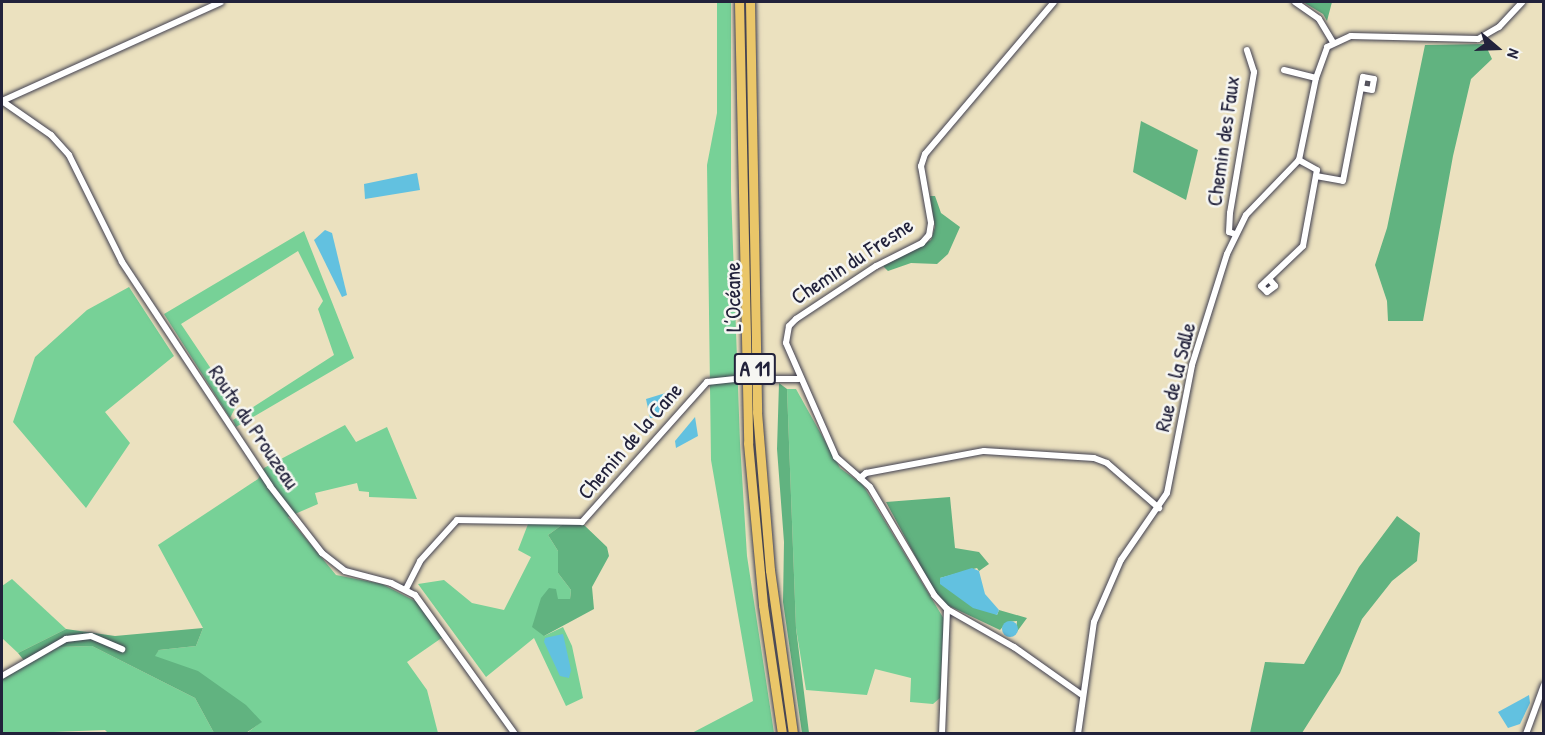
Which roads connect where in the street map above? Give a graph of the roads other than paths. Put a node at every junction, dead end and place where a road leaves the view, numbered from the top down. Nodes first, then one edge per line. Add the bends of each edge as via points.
1 (221, 2) edge
2 (739, 2) edge
3 (750, 2) edge
4 (1054, 2) edge
5 (1295, 2) edge
6 (1522, 2) edge
7 (1332, 41) junction
8 (1247, 50) dead end
9 (1284, 70) dead end
10 (1316, 78) junction
11 (1360, 88) dead end
12 (2, 101) edge
13 (1299, 160) junction
14 (1316, 176) junction
15 (1235, 234) junction
16 (1269, 279) dead end
17 (735, 379) dead end
18 (764, 379) dead end
19 (799, 379) junction
20 (860, 478) junction
21 (1159, 508) junction
22 (406, 589) junction
23 (947, 609) junction
24 (122, 649) dead end
25 (2, 676) edge
26 (1544, 685) edge
27 (1083, 695) junction
28 (515, 734) edge
29 (782, 734) edge
30 (793, 734) edge
31 (942, 734) edge
32 (1078, 734) edge
33 (1526, 734) edge

1 - 12 street
2 - 29 highway, L’Océane / A 11 via 748,443 763,605
3 - 30 highway, L’Océane / A 11 via 757,412 770,570
4 - 19 street, Chemin du Fresne via 925,154 921,166 931,223 929,235 789,326 786,343
5 - 7 street via 1318,19
6 - 7 street via 1499,27 1478,39 1351,36
7 - 10 street via 1322,55
8 - 15 street, Chemin des Faux via 1254,72 1230,213 1230,232
9 - 10 street
10 - 13 street
11 - 14 street via 1343,181
12 - 22 street, Route du Prouzeau via 51,135 69,155 122,262 270,486 321,553 345,572
13 - 14 street via 1317,170
13 - 15 street, Rue de la Salle via 1252,209
14 - 16 street via 1304,246
15 - 21 street, Rue de la Salle via 1192,365 1169,486
17 - 22 street, Chemin de la Cane via 706,382 582,522 457,520 420,561
18 - 19 street
19 - 20 street via 836,457
20 - 21 street via 866,473 984,451 1094,458 1107,463
20 - 23 street via 870,487 934,595
21 - 27 street, Rue de la Salle via 1121,560 1094,622
22 - 28 street, Route du Prouzeau via 427,608
23 - 27 street via 1014,647
23 - 31 street
24 - 25 street via 92,636 66,639
26 - 33 street
27 - 32 street, Rue de la Salle

